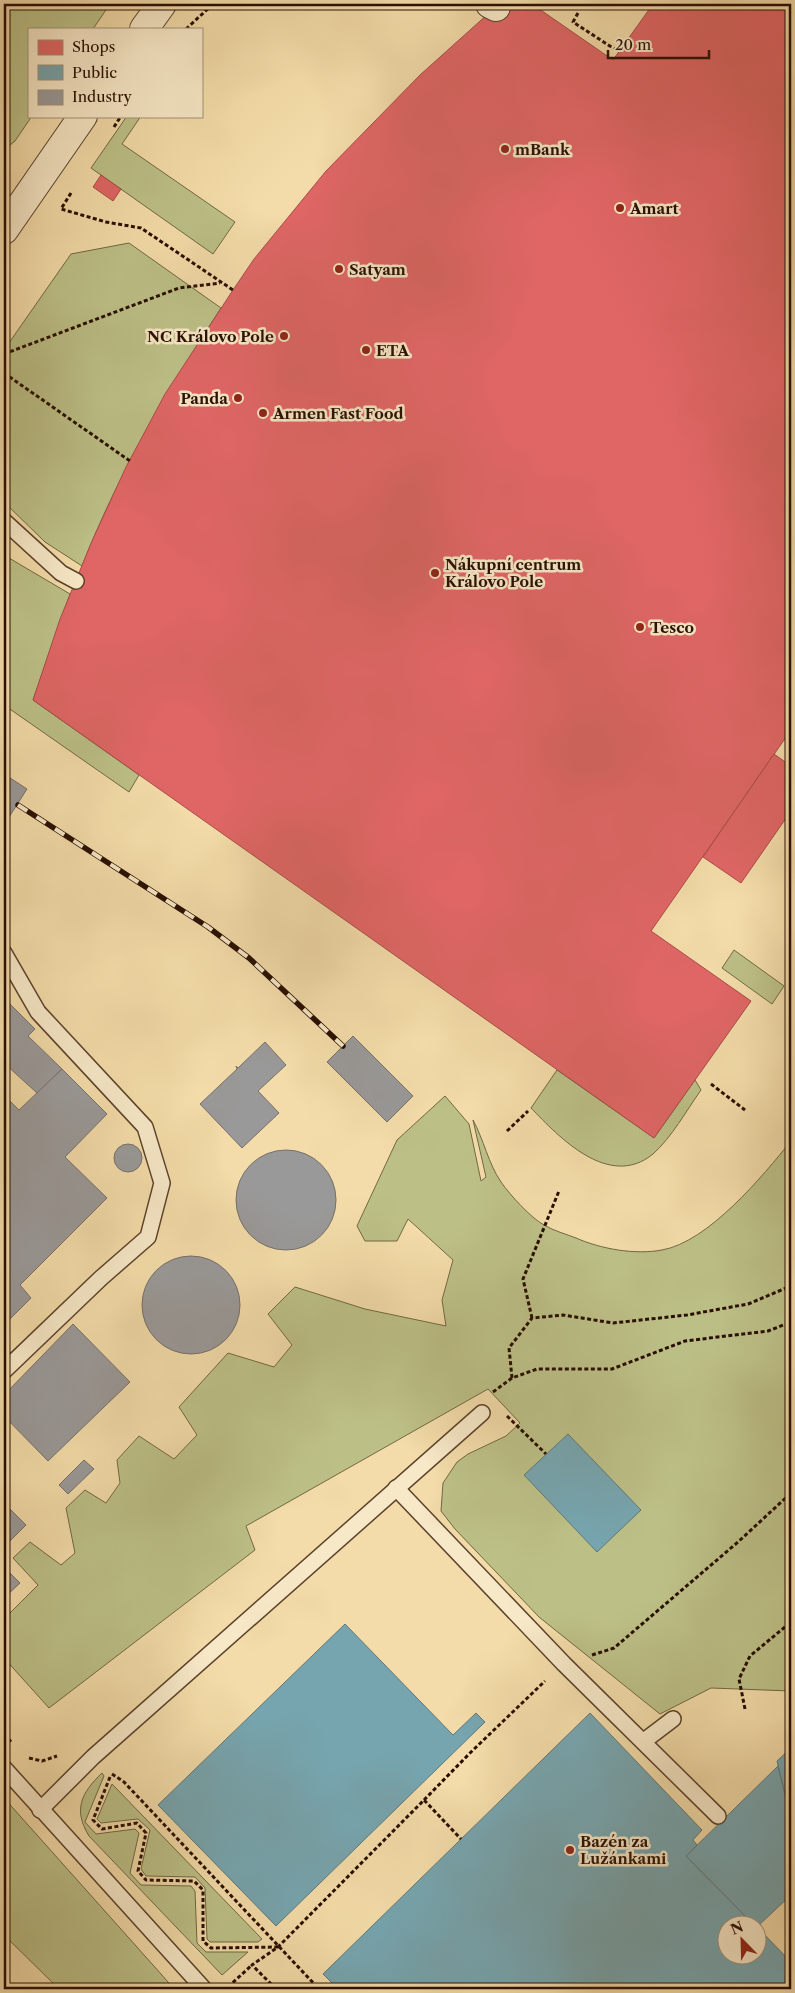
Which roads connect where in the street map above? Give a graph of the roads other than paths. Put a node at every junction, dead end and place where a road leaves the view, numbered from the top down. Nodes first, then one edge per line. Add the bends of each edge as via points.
1 (162, 4) edge
2 (145, 28) edge
3 (81, 118) edge
4 (8, 214) edge
5 (4, 521) edge
6 (76, 580) dead end
7 (4, 953) edge
8 (4, 1371) edge
9 (482, 1413) road end
10 (396, 1488) junction
11 (673, 1719) dead end
12 (644, 1741) junction
13 (4, 1768) edge
14 (40, 1810) junction
15 (718, 1816) dead end
16 (204, 1989) edge

1 - 2 street
3 - 4 street
5 - 6 lane via 61,573
7 - 8 lane via 38,1012 145,1127 162,1184 148,1237
9 - 10 lane
10 - 12 lane via 564,1664
10 - 14 lane via 93,1757
11 - 12 lane
12 - 15 lane
13 - 14 lane
14 - 16 lane

